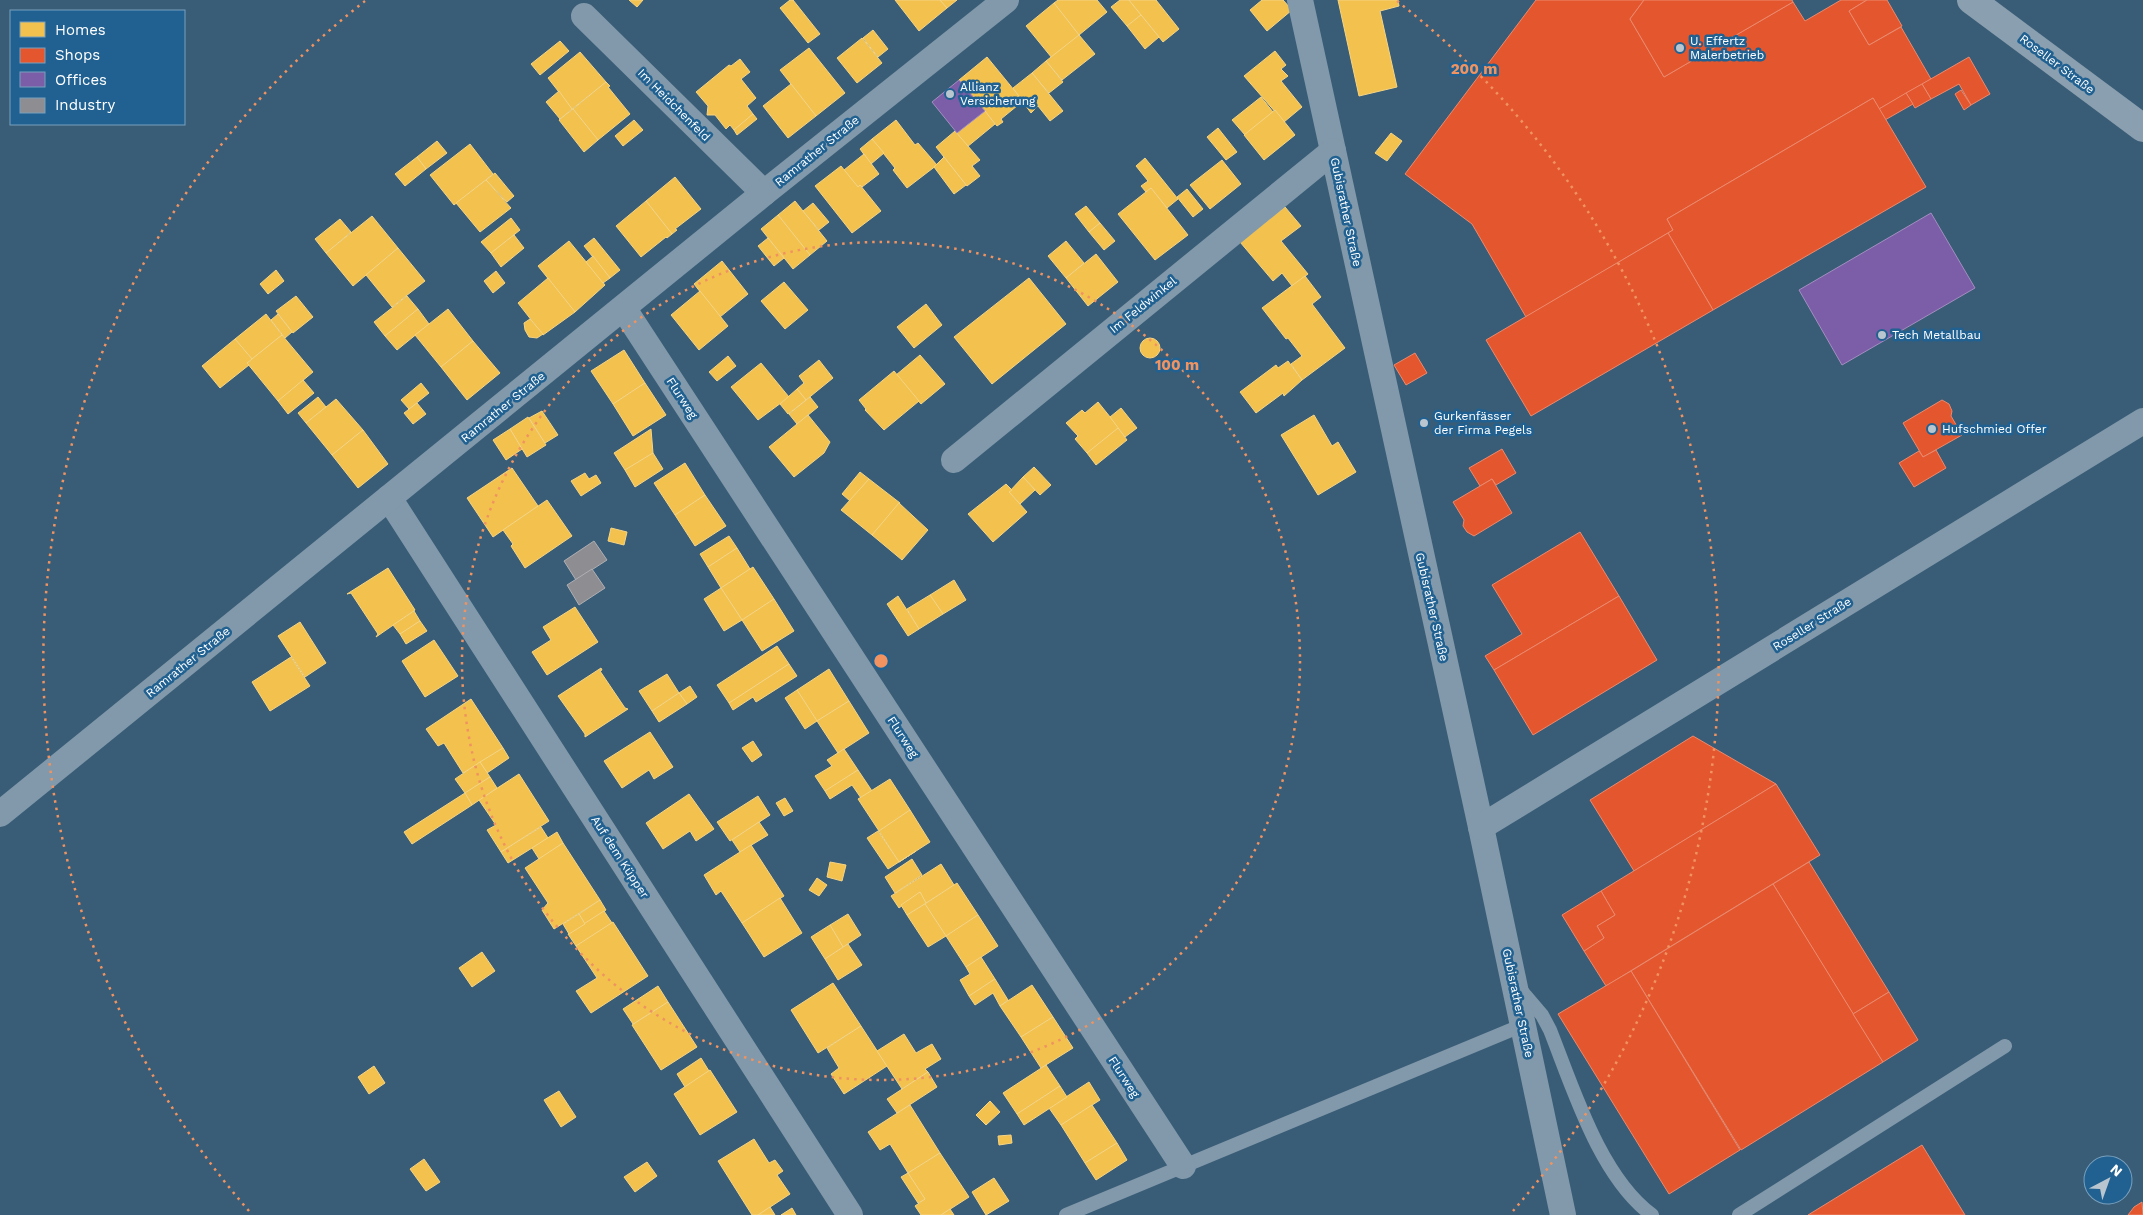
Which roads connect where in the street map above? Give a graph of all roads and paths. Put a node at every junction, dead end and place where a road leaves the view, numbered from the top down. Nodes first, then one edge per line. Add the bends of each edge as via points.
1 (1006, 0) edge
2 (1300, 0) edge
3 (1971, 0) edge
4 (584, 16) dead end
5 (2143, 128) edge
6 (1333, 151) junction
7 (764, 193) junction
8 (624, 309) junction
9 (2143, 421) edge
10 (954, 460) dead end
11 (390, 498) junction
12 (0, 814) edge
13 (1481, 827) junction
14 (1514, 982) junction
15 (1523, 1025) junction
16 (2005, 1046) dead end
17 (1183, 1166) junction
18 (850, 1215) edge
19 (1066, 1215) edge
20 (1563, 1215) edge
21 (1652, 1215) edge
22 (1739, 1215) edge

1 - 7 street, Ramrather Straße
2 - 6 street, Gubisrather Straße
3 - 5 street, Roseller Straße
4 - 7 street, Im Heidchenfeld
6 - 10 street, Im Feldwinkel
6 - 13 street, Gubisrather Straße
7 - 8 street, Ramrather Straße
8 - 11 street, Ramrather Straße
8 - 17 street, Flurweg
9 - 13 street, Roseller Straße
11 - 12 street, Ramrather Straße
11 - 18 street, Auf dem Küpper
13 - 14 street, Gubisrather Straße
14 - 15 street, Gubisrather Straße
14 - 21 lane via 1534,1004 1550,1030 1607,1161 1626,1190
15 - 17 lane
15 - 20 street, Gubisrather Straße
16 - 22 lane
17 - 19 lane

